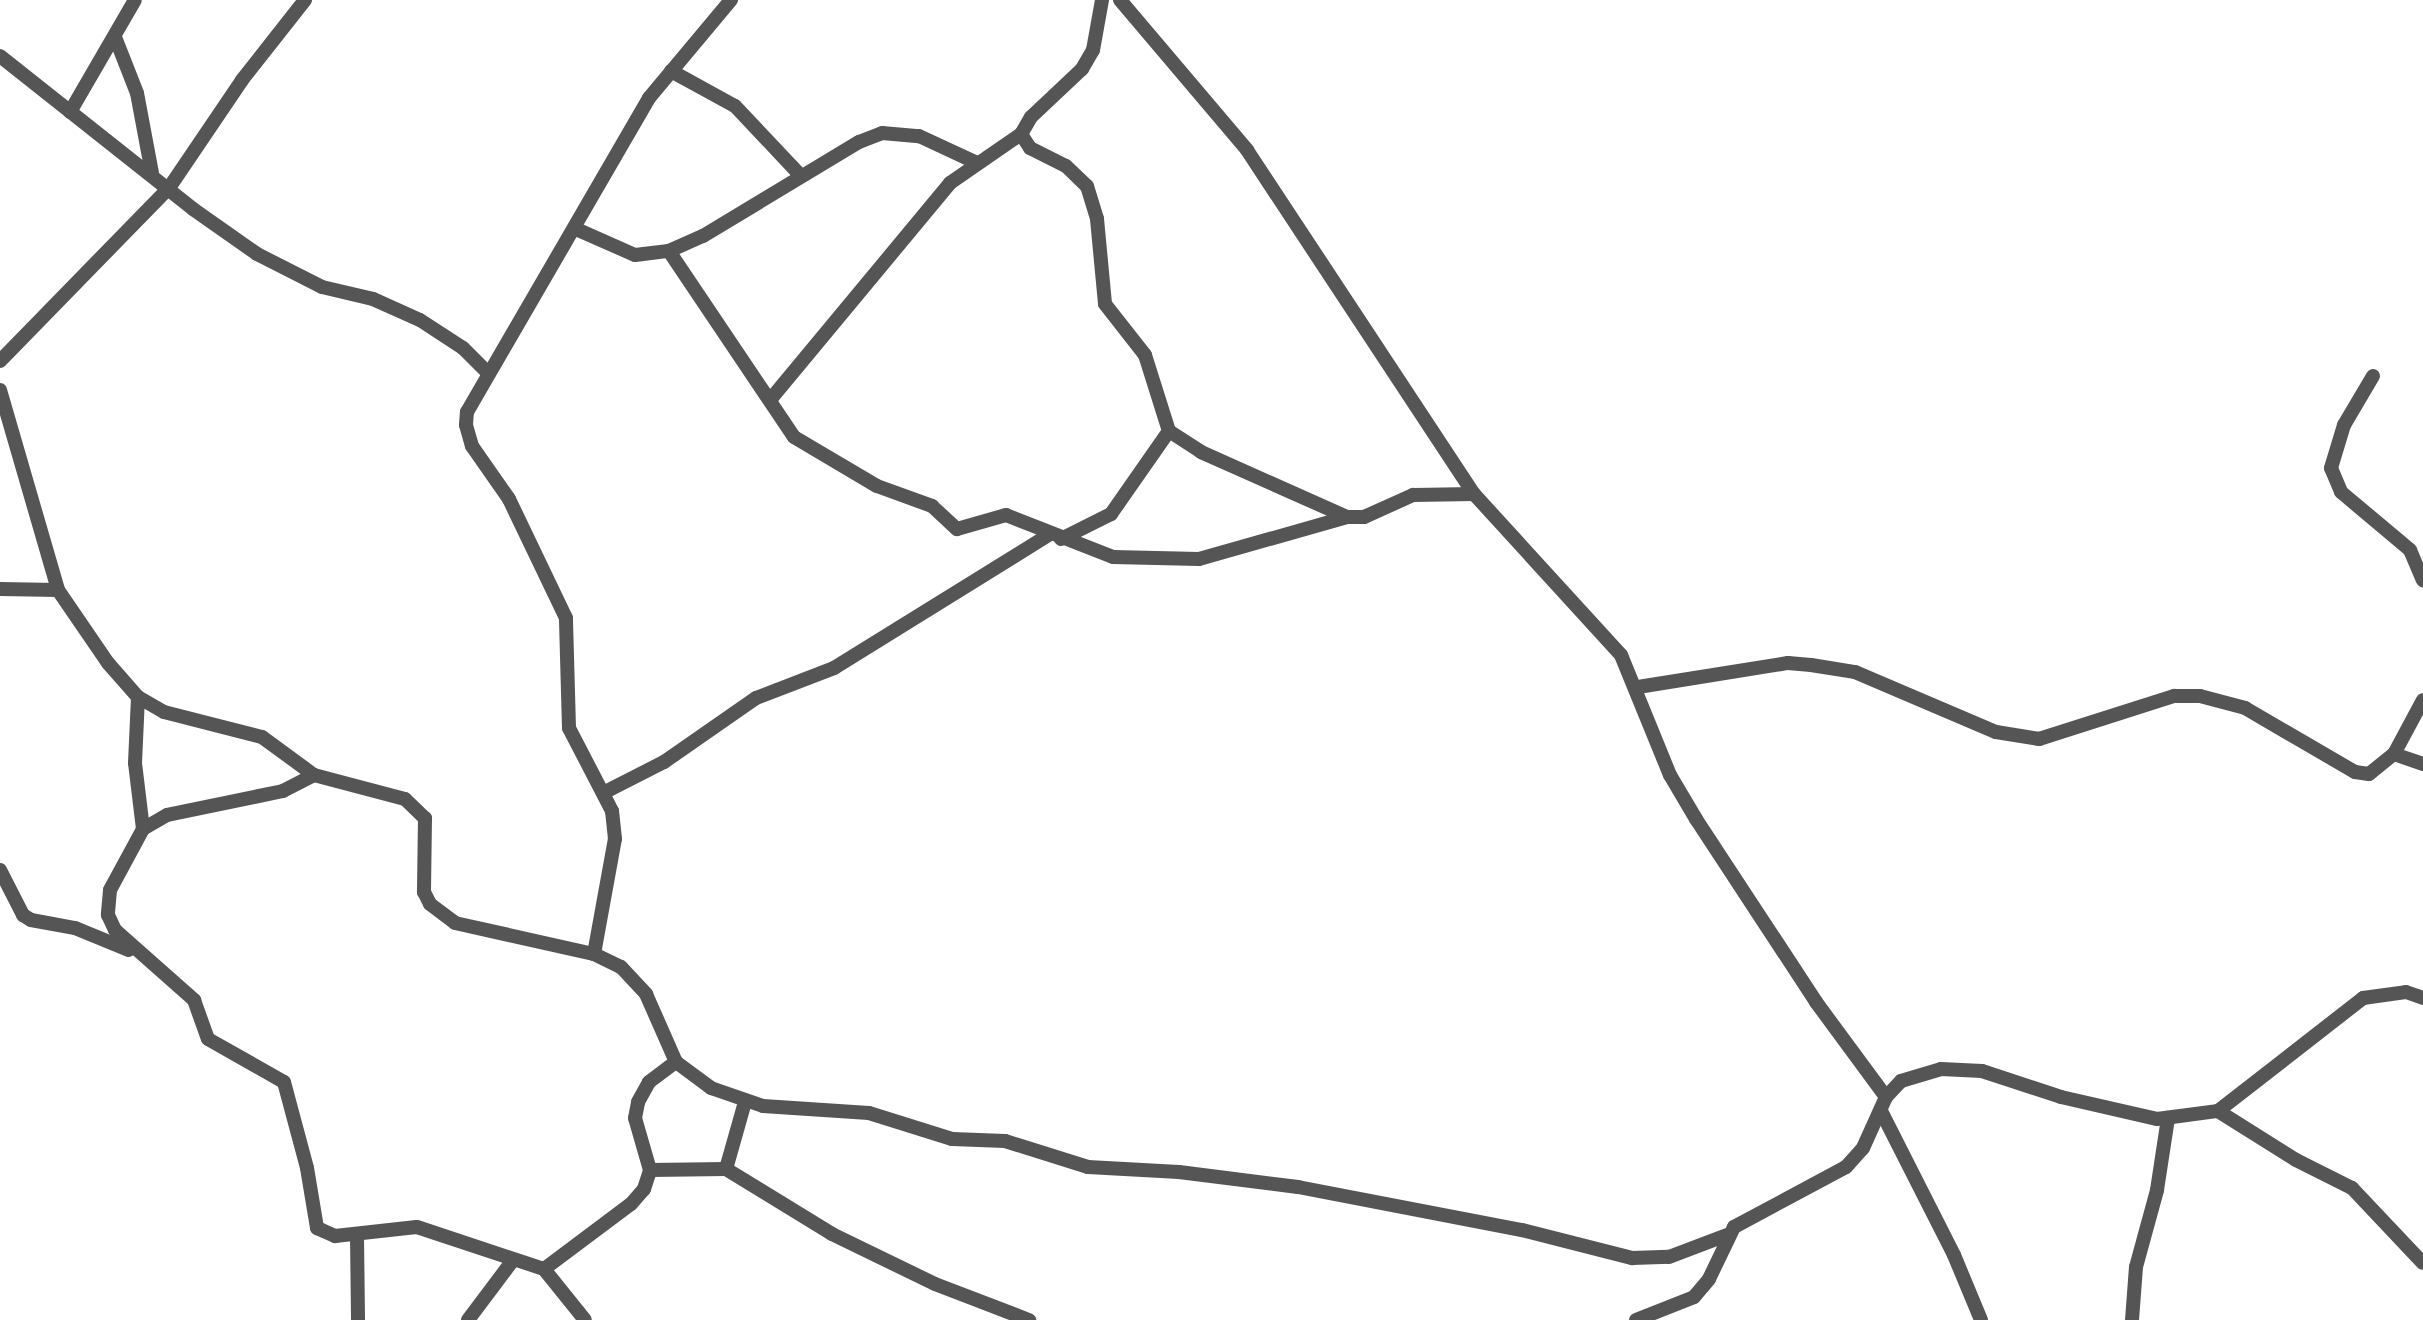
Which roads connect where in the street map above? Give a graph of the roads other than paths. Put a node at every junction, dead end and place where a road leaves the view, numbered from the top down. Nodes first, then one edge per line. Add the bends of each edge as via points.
1 (135, 0) edge
2 (305, 0) edge
3 (731, 0) edge
4 (1102, 0) edge
5 (1120, 0) edge
6 (115, 37) junction
7 (0, 56) edge
8 (671, 71) junction
9 (70, 112) junction
10 (1021, 134) junction
11 (975, 162) junction
12 (152, 173) junction
13 (802, 176) junction
14 (169, 188) junction
15 (576, 229) junction
16 (669, 251) junction
17 (0, 361) edge
18 (488, 373) junction
19 (2373, 376) dead end
20 (0, 390) edge
21 (770, 400) junction
22 (1169, 431) junction
23 (1474, 494) junction
24 (1347, 517) junction
25 (1055, 536) junction
26 (2423, 580) edge
27 (0, 589) edge
28 (58, 590) junction
29 (1638, 687) junction
30 (138, 697) junction
31 (2423, 701) edge
32 (2394, 754) junction
33 (2423, 764) edge
34 (314, 775) junction
35 (605, 792) junction
36 (143, 829) junction
37 (0, 870) edge
38 (137, 953) junction
39 (594, 954) junction
40 (2423, 998) edge
41 (676, 1062) junction
42 (745, 1102) junction
43 (1883, 1104) junction
44 (2218, 1111) junction
45 (2168, 1118) junction
46 (726, 1169) junction
47 (650, 1170) junction
48 (1727, 1235) junction
49 (357, 1236) junction
50 (513, 1259) junction
51 (2423, 1263) edge
52 (544, 1269) junction
53 (358, 1320) edge
54 (468, 1320) edge
55 (585, 1320) edge
56 (1029, 1320) edge
57 (1636, 1320) edge
58 (1981, 1320) edge
59 (2132, 1320) edge

1 - 6 street
2 - 14 street via 242,80
3 - 8 street
4 - 10 street via 1093,50 1082,69 1031,117
5 - 23 street via 1247,150
6 - 9 street
6 - 12 street via 137,93
7 - 9 street
8 - 13 street via 735,106
8 - 15 street via 649,98
9 - 12 street
10 - 11 street
10 - 22 street via 1030,148 1066,166 1087,186 1097,219 1105,304 1145,355
11 - 13 street via 919,136 882,133
11 - 21 street via 932,201
12 - 14 street
13 - 16 street via 703,236
14 - 17 street
14 - 18 street via 257,254 322,287 373,299 420,320 463,348
15 - 16 street via 635,255
15 - 18 street
16 - 21 street
18 - 35 street via 467,412 466,425 472,446 530,540 566,618 569,728
19 - 26 street via 2344,425 2331,468 2341,492 2410,550
20 - 28 street
21 - 25 street via 801,443 877,486 932,506 957,528 1006,515
22 - 24 street via 1201,452
22 - 25 street via 1111,514
23 - 24 street via 1413,495 1364,517
23 - 29 street via 1622,655
24 - 25 street via 1199,559 1113,557
25 - 35 street via 844,662 756,698 664,762
27 - 28 street
28 - 30 street via 108,663
29 - 32 street via 1788,663 1811,665 1854,673 1996,732 2039,738 2174,696 2200,696 2245,708 2280,725 2355,772 2381,769
29 - 43 street via 1670,775
30 - 34 street via 164,712 262,737
30 - 36 street via 135,763
31 - 32 street
32 - 33 street
34 - 36 street via 283,791 167,816
34 - 39 street via 389,794 419,809 428,831 424,892 430,904 455,923
35 - 39 street via 615,839
36 - 38 street via 107,902 115,930
37 - 38 street via 23,915 31,920 86,932
38 - 49 street via 194,1000 208,1040 284,1082 317,1228 335,1236
39 - 41 street via 637,981
40 - 44 street via 2406,992 2363,998
41 - 42 street via 695,1080
41 - 47 street via 649,1082 638,1102 635,1118
42 - 46 street
42 - 48 street via 869,1113 952,1139 1010,1142 1088,1167 1179,1172 1361,1198 1632,1258 1669,1257
43 - 45 street via 1912,1075 1960,1068 2109,1110
43 - 48 street via 1863,1148 1846,1167 1742,1221
43 - 58 street
44 - 45 street via 2206,1109
44 - 51 street via 2296,1160 2352,1188
45 - 59 street via 2157,1190 2136,1267
46 - 47 street
46 - 56 street via 832,1234 934,1284
47 - 52 street via 644,1189 631,1204
48 - 57 street via 1701,1290
49 - 50 street via 417,1227
49 - 53 street
50 - 52 street
50 - 54 street
52 - 55 street

